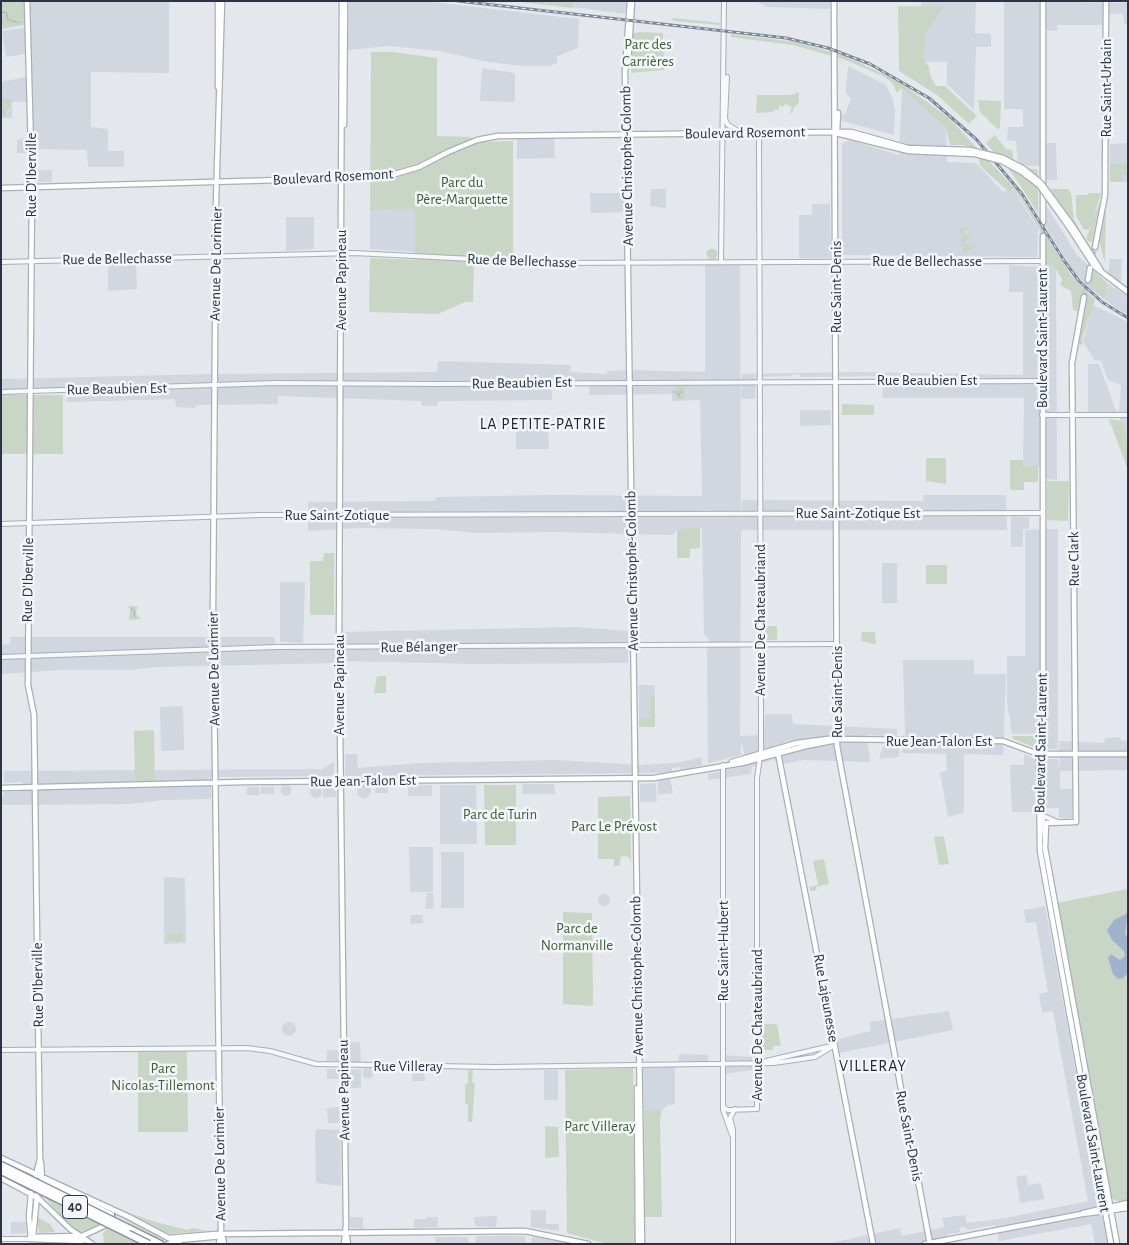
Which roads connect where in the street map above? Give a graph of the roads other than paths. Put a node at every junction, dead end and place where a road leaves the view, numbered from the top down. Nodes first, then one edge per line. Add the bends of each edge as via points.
1 (27, 1) edge
2 (220, 1) edge
3 (344, 1) edge
4 (631, 1) edge
5 (725, 1) edge
6 (836, 1) edge
7 (1043, 1) edge
8 (1106, 1) edge
9 (740, 132) junction
10 (756, 132) junction
11 (836, 132) junction
12 (721, 133) junction
13 (627, 134) junction
14 (342, 179) junction
15 (217, 182) junction
16 (32, 187) junction
17 (1, 188) edge
18 (1043, 222) tunnel mouth
19 (1043, 236) tunnel mouth
20 (1095, 247) tunnel mouth
21 (342, 253) junction
22 (216, 256) junction
23 (32, 261) junction
24 (1, 262) edge
25 (629, 262) junction
26 (721, 262) junction
27 (759, 262) junction
28 (836, 262) junction
29 (1042, 262) junction
30 (1090, 268) tunnel mouth
31 (1088, 280) tunnel mouth
32 (1128, 292) edge
33 (1084, 297) tunnel mouth
34 (836, 381) junction
35 (1042, 381) junction
36 (630, 382) junction
37 (760, 382) junction
38 (341, 383) junction
39 (214, 386) junction
40 (30, 391) junction
41 (1, 392) edge
42 (1042, 415) junction
43 (1072, 415) junction
44 (1128, 415) edge
45 (673, 513) joint
46 (760, 513) junction
47 (837, 513) junction
48 (1042, 513) junction
49 (632, 514) junction
50 (340, 515) junction
51 (213, 518) junction
52 (29, 523) junction
53 (1, 524) edge
54 (633, 644) junction
55 (761, 644) junction
56 (837, 644) junction
57 (339, 648) junction
58 (213, 649) junction
59 (28, 656) junction
60 (1, 657) edge
61 (837, 740) junction
62 (778, 753) junction
63 (1041, 754) junction
64 (1075, 754) junction
65 (1128, 754) edge
66 (759, 756) junction
67 (723, 765) junction
68 (635, 779) junction
69 (340, 781) junction
70 (215, 783) junction
71 (35, 787) junction
72 (1, 788) edge
73 (1041, 815) junction
74 (1058, 822) junction
75 (1045, 840) junction
76 (835, 1045) junction
77 (218, 1047) junction
78 (1, 1050) edge
79 (39, 1050) junction
80 (723, 1063) junction
81 (757, 1063) junction
82 (638, 1064) junction
83 (344, 1066) junction
84 (723, 1107) junction
85 (735, 1109) junction
86 (732, 1135) junction
87 (1, 1158) edge
88 (1, 1165) edge
89 (1, 1171) edge
90 (1, 1178) edge
91 (39, 1178) junction
92 (31, 1191) junction
93 (37, 1194) junction
94 (1128, 1203) edge
95 (1128, 1208) edge
96 (1108, 1209) junction
97 (126, 1215) junction
98 (120, 1218) dead end
99 (106, 1225) dead end
100 (128, 1228) junction
101 (346, 1232) junction
102 (222, 1235) junction
103 (78, 1236) junction
104 (30, 1238) junction
105 (168, 1238) junction
106 (1, 1239) edge
107 (85, 1241) junction
108 (177, 1242) edge
109 (928, 1243) edge
110 (92, 1244) edge
111 (149, 1244) edge
112 (160, 1244) edge
113 (168, 1244) edge
114 (219, 1244) edge
115 (224, 1244) edge
116 (344, 1244) edge
117 (348, 1244) edge
118 (588, 1244) edge
119 (640, 1244) edge
120 (734, 1244) edge
121 (872, 1244) edge
122 (1112, 1244) edge
123 (1117, 1244) edge

1 - 16 main road, Rue D'Iberville
2 - 15 main road, Avenue De Lorimier
3 - 14 main road, Avenue Papineau
4 - 13 main road, Avenue Christophe-Colomb via 626,78
5 - 9 street via 725,120
5 - 12 street
6 - 11 main road, Rue Saint-Denis
7 - 18 main road
8 - 20 main road, Rue Saint-Urbain via 1106,175
9 - 10 main road, Boulevard Rosemont
9 - 12 main road, Boulevard Rosemont
10 - 11 main road, Boulevard Rosemont
10 - 27 street, Avenue De Chateaubriand via 759,138
11 - 28 main road, Rue Saint-Denis
11 - 32 main road, Boulevard Rosemont, bridge via 909,151 975,154 1002,161 1039,185 1093,264
12 - 13 main road, Boulevard Rosemont
12 - 26 street
13 - 14 main road, Boulevard Rosemont via 489,137 458,147 406,172 385,177
13 - 25 main road, Avenue Christophe-Colomb
14 - 15 main road, Boulevard Rosemont
14 - 21 main road, Avenue Papineau
15 - 16 main road, Boulevard Rosemont
15 - 22 main road, Avenue De Lorimier
16 - 17 main road, Boulevard Rosemont
16 - 23 main road, Rue D'Iberville
19 - 29 main road, Boulevard Saint-Laurent
21 - 22 street, Rue de Bellechasse
21 - 25 street, Rue de Bellechasse via 516,262
21 - 38 main road, Avenue Papineau
22 - 23 street, Rue de Bellechasse
22 - 39 main road, Avenue De Lorimier
23 - 24 street, Rue de Bellechasse
23 - 40 main road, Rue D'Iberville
25 - 26 street, Rue de Bellechasse
25 - 36 main road, Avenue Christophe-Colomb
26 - 27 street, Rue de Bellechasse
27 - 28 street, Rue de Bellechasse
27 - 37 street, Avenue De Chateaubriand
28 - 29 street, Rue de Bellechasse
28 - 34 main road, Rue Saint-Denis
29 - 35 main road, Boulevard Saint-Laurent
30 - 31 main road
33 - 43 main road, Rue Clark via 1072,363
34 - 35 street, Rue Beaubien Est
34 - 37 street, Rue Beaubien Est
34 - 47 main road, Rue Saint-Denis
35 - 42 main road, Boulevard Saint-Laurent
36 - 37 street, Rue Beaubien Est
36 - 38 street, Rue Beaubien Est
36 - 49 main road, Avenue Christophe-Colomb
37 - 46 street, Avenue De Chateaubriand
38 - 39 street, Rue Beaubien Est
38 - 50 main road, Avenue Papineau
39 - 40 street, Rue Beaubien Est
39 - 51 main road, Avenue De Lorimier
40 - 41 street, Rue Beaubien Est
40 - 52 main road, Rue D'Iberville
42 - 43 street
42 - 48 main road, Boulevard Saint-Laurent
43 - 44 street
43 - 64 main road, Rue Clark
45 - 46 street, Rue Saint-Zotique Est
45 - 49 street, Rue Saint-Zotique
46 - 47 street, Rue Saint-Zotique Est
46 - 55 street, Avenue De Chateaubriand
47 - 48 street, Rue Saint-Zotique Est
47 - 56 main road, Rue Saint-Denis
48 - 63 main road, Boulevard Saint-Laurent
49 - 50 street, Rue Saint-Zotique
49 - 54 main road, Avenue Christophe-Colomb
50 - 51 street, Rue Saint-Zotique via 261,514
50 - 57 main road, Avenue Papineau
51 - 52 street, Rue Saint-Zotique
51 - 58 main road, Avenue De Lorimier
52 - 53 street, Rue Saint-Zotique
52 - 59 main road, Rue D'Iberville
54 - 55 street, Rue Bélanger
54 - 57 street, Rue Bélanger
54 - 68 main road, Avenue Christophe-Colomb
55 - 56 street, Rue Bélanger
55 - 66 street, Avenue De Chateaubriand
56 - 61 main road, Rue Saint-Denis
57 - 58 street, Rue Bélanger
57 - 69 main road, Avenue Papineau
58 - 59 street, Rue Bélanger
58 - 70 main road, Avenue De Lorimier
59 - 60 street, Rue Bélanger
59 - 71 main road, Rue D'Iberville via 28,688 34,715
61 - 62 main road, Rue Jean-Talon Est
61 - 63 main road, Rue Jean-Talon Est via 1002,741
61 - 66 main road, Rue Jean-Talon Est via 810,740
61 - 109 main road, Rue Saint-Denis
62 - 66 main road, Rue Jean-Talon Est
62 - 76 main road, Rue Lajeunesse
63 - 64 main road, Rue Jean-Talon Est
63 - 73 main road, Boulevard Saint-Laurent
64 - 65 main road, Rue Jean-Talon Est
64 - 74 main road, Rue Clark via 1076,822
66 - 67 main road, Rue Jean-Talon Est
66 - 81 street, Avenue De Chateaubriand via 756,778
67 - 68 main road, Rue Jean-Talon Est via 672,776
67 - 80 street, Rue Saint-Hubert
68 - 69 main road, Rue Jean-Talon Est
68 - 82 main road, Avenue Christophe-Colomb
69 - 70 main road, Rue Jean-Talon Est
69 - 83 main road, Avenue Papineau
70 - 71 main road, Rue Jean-Talon Est
70 - 77 main road, Avenue De Lorimier
71 - 72 main road, Rue Jean-Talon Est
71 - 79 main road, Rue D'Iberville
73 - 74 street
73 - 75 street, Boulevard Saint-Laurent
73 - 96 main road, Boulevard Saint-Laurent via 1042,866
74 - 75 main road, Boulevard Saint-Laurent via 1046,824
75 - 96 main road, Boulevard Saint-Laurent
76 - 81 street, Rue Villeray
76 - 121 main road, Rue Lajeunesse
77 - 79 street, Rue Villeray
77 - 83 street, Rue Villeray via 255,1048 315,1064
77 - 102 main road, Avenue De Lorimier
78 - 79 street, Rue Villeray
79 - 91 main road, Rue D'Iberville
80 - 81 street, Rue Villeray
80 - 82 street, Rue Villeray
80 - 84 street, Rue Saint-Hubert
81 - 85 street, Avenue De Chateaubriand via 757,1109
82 - 83 street, Rue Villeray
82 - 119 main road, Avenue Christophe-Colomb
83 - 101 main road, Avenue Papineau
84 - 85 street
84 - 86 street, Rue Saint-Hubert
85 - 86 street, Rue Saint-Hubert via 730,1116
86 - 120 street, Rue Saint-Hubert
87 - 91 main road
88 - 100 highway, 40, bridge
89 - 111 highway, 40, bridge
90 - 92 main road
91 - 97 main road
91 - 100 highway, bridge via 111,1215
92 - 93 main road
92 - 104 main road
93 - 103 main road
93 - 104 main road
94 - 96 main road
95 - 96 main road
96 - 109 main road
96 - 122 main road, Boulevard Saint-Laurent
96 - 123 main road, Boulevard Saint-Laurent
97 - 98 main road
97 - 105 main road
99 - 103 main road
100 - 112 highway, 40
101 - 102 main road
101 - 116 main road, Avenue Papineau
101 - 117 main road, Avenue Papineau
101 - 118 main road via 528,1231
102 - 105 main road
102 - 108 main road
102 - 114 main road, Avenue De Lorimier
102 - 115 main road, Avenue De Lorimier
103 - 104 main road
103 - 107 main road
104 - 106 street
104 - 107 main road
105 - 108 main road
107 - 110 main road
108 - 113 main road

